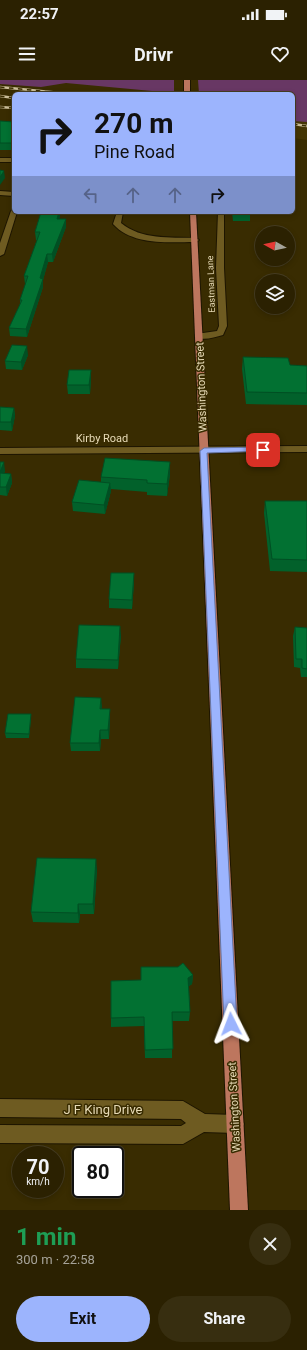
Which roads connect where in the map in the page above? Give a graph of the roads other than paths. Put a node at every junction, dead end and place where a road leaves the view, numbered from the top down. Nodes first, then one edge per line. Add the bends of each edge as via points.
1 (187, 80) edge
2 (187, 92) edge
3 (0, 160) edge
4 (12, 160) edge
5 (0, 194) edge
6 (12, 194) edge
7 (13, 214) edge
8 (120, 214) edge
9 (193, 214) edge
10 (221, 214) edge
11 (195, 240) junction
12 (0, 254) edge
13 (199, 336) junction
14 (307, 449) edge
15 (0, 450) edge
16 (204, 451) junction
17 (0, 1108) edge
18 (202, 1123) junction
19 (235, 1124) junction
20 (0, 1134) edge
21 (239, 1210) edge

1 - 2 highway
3 - 4 street
5 - 6 street
7 - 12 street
8 - 11 street via 117,224 134,235
9 - 11 highway, Washington Street
10 - 13 street, Eastman Lane via 223,326 220,333
11 - 13 highway, Washington Street
13 - 16 highway, Washington Street
14 - 16 street, Kirby Road
15 - 16 street, Kirby Road
16 - 19 highway, Washington Street
17 - 18 street, J F King Drive via 182,1110
18 - 19 street
18 - 20 street via 183,1135
19 - 21 highway, Washington Street

